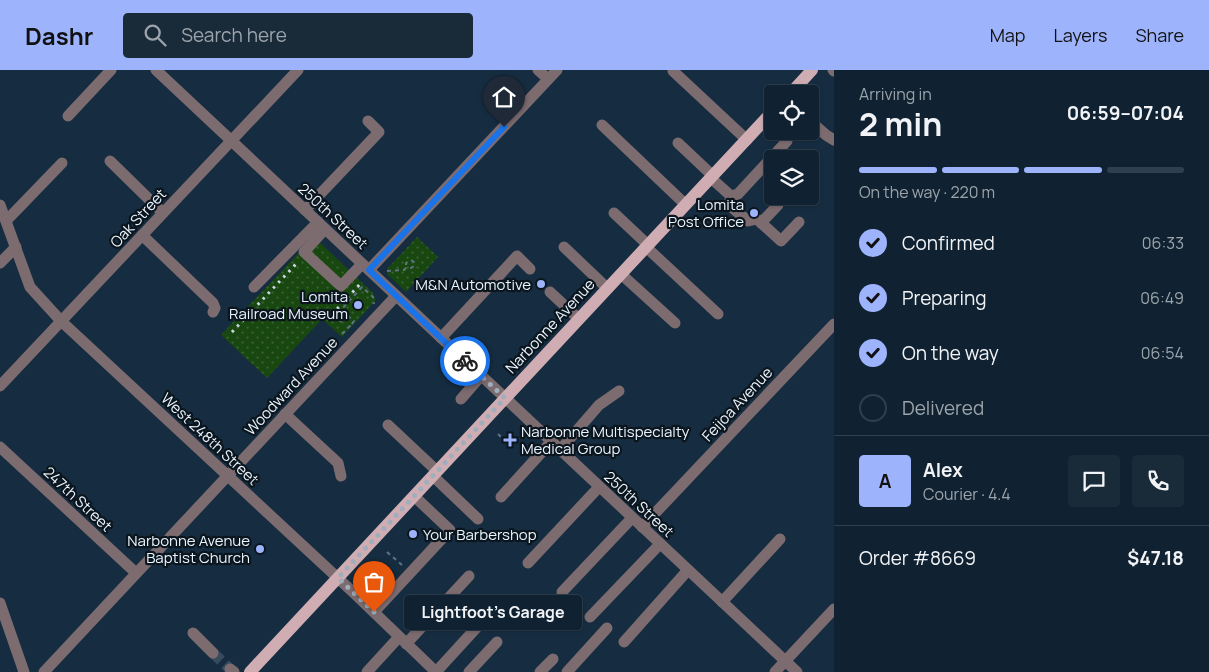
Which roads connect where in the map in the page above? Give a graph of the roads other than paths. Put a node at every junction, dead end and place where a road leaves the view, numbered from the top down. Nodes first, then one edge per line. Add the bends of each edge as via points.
1 (111, 70) edge
2 (156, 70) edge
3 (298, 70) edge
4 (538, 70) edge
5 (556, 70) edge
6 (812, 70) edge
7 (673, 71) edge
8 (548, 79) junction
9 (798, 85) edge
10 (68, 116) dead end
11 (368, 121) dead end
12 (602, 125) dead end
13 (764, 125) edge
14 (819, 129) edge
15 (746, 140) junction
16 (786, 140) edge
17 (834, 140) edge
18 (231, 141) junction
19 (678, 142) dead end
20 (110, 161) dead end
21 (62, 163) dead end
22 (712, 177) junction
23 (731, 196) junction
24 (0, 204) edge
25 (686, 204) junction
26 (778, 205) dead end
27 (305, 210) junction
28 (163, 213) junction
29 (614, 214) dead end
30 (6, 222) junction
31 (799, 222) dead end
32 (761, 223) junction
33 (321, 226) junction
34 (142, 235) junction
35 (647, 246) junction
36 (16, 247) junction
37 (564, 247) dead end
38 (0, 263) edge
39 (365, 267) junction
40 (530, 269) dead end
41 (621, 274) junction
42 (254, 287) dead end
43 (608, 288) junction
44 (550, 292) dead end
45 (396, 296) junction
46 (213, 312) dead end
47 (718, 314) dead end
48 (579, 319) junction
49 (61, 321) junction
50 (675, 323) dead end
51 (834, 324) edge
52 (441, 338) junction
53 (482, 376) junction
54 (0, 386) edge
55 (619, 391) dead end
56 (505, 398) junction
57 (461, 399) dead end
58 (285, 414) junction
59 (388, 425) dead end
60 (556, 446) junction
61 (0, 447) edge
62 (435, 473) junction
63 (227, 476) junction
64 (341, 476) dead end
65 (599, 487) junction
66 (414, 496) junction
67 (501, 497) dead end
68 (632, 518) junction
69 (478, 519) dead end
70 (642, 526) junction
71 (780, 539) dead end
72 (660, 544) junction
73 (528, 563) dead end
74 (688, 570) junction
75 (136, 573) junction
76 (469, 576) dead end
77 (338, 578) junction
78 (562, 592) dead end
79 (722, 602) junction
80 (0, 603) edge
81 (499, 603) dead end
82 (834, 609) edge
83 (374, 612) junction
84 (590, 617) dead end
85 (607, 628) dead end
86 (193, 634) dead end
87 (403, 640) junction
88 (497, 642) dead end
89 (624, 642) dead end
90 (213, 653) tunnel mouth
91 (553, 659) dead end
92 (785, 661) junction
93 (24, 672) edge
94 (44, 672) edge
95 (250, 672) edge
96 (368, 672) edge
97 (436, 672) edge
98 (469, 672) edge
99 (540, 672) edge
100 (567, 672) edge
101 (775, 672) edge
102 (796, 672) edge

1 - 10 street
2 - 18 street, 250th Street
3 - 18 street, Oak Street
4 - 8 street
5 - 8 street
6 - 9 main road
7 - 15 street
8 - 39 street
11 - 27 street via 379,132
12 - 25 street
13 - 15 main road, Narbonne Avenue
14 - 17 street
15 - 22 main road, Narbonne Avenue
16 - 23 street via 738,194
18 - 27 street, 250th Street
18 - 28 street, Oak Street
19 - 22 street
20 - 28 street
21 - 30 street
22 - 23 street
22 - 25 main road, Narbonne Avenue
23 - 32 street via 729,205 748,221 757,219
24 - 30 street, West 248th Street
25 - 35 main road, Narbonne Avenue
26 - 32 street
27 - 33 street, 250th Street
28 - 34 street, Oak Street
29 - 35 street
30 - 36 street, West 248th Street
31 - 32 street via 781,241
33 - 39 street, 250th Street
33 - 39 street via 304,252 341,286
33 - 42 street
34 - 46 street via 213,303
34 - 49 street, Oak Street
35 - 41 main road, Narbonne Avenue
35 - 47 street
36 - 38 street
36 - 49 street, West 248th Street via 30,287
37 - 43 street
39 - 45 street, 250th Street
40 - 52 street via 517,256
41 - 43 main road, Narbonne Avenue
41 - 50 street
43 - 48 main road, Narbonne Avenue
44 - 48 street
45 - 52 street, 250th Street
45 - 58 street, Woodward Avenue
48 - 56 main road, Narbonne Avenue
49 - 54 street, Oak Street
49 - 63 street, West 248th Street
51 - 70 street, Feijoa Avenue
52 - 53 street, 250th Street
53 - 56 street, 250th Street
53 - 57 street
55 - 60 street via 599,405
56 - 60 street, 250th Street
56 - 62 main road, Narbonne Avenue
58 - 63 street, Woodward Avenue
58 - 64 street via 338,463
59 - 62 street
60 - 65 street, 250th Street
60 - 67 street
61 - 75 street, 247th Street
62 - 66 main road, Narbonne Avenue
62 - 69 street
63 - 75 street, Woodward Avenue
63 - 77 street, West 248th Street
65 - 68 street, 250th Street
65 - 73 street
66 - 77 main road, Narbonne Avenue
66 - 83 street via 450,530
68 - 70 street, 250th Street
68 - 78 street
70 - 72 street, 250th Street
71 - 79 street
72 - 74 street, 250th Street
72 - 84 street
74 - 79 street, 250th Street
74 - 89 street
75 - 94 street, Woodward Avenue
76 - 87 street
77 - 83 street, West 248th Street
77 - 95 main road, Narbonne Avenue
79 - 92 street, 250th Street
80 - 93 street
81 - 97 street
82 - 92 street
83 - 87 street, West 248th Street
85 - 100 street
86 - 90 street
87 - 96 street
87 - 97 street, West 248th Street
88 - 98 street
91 - 99 street
92 - 101 street
92 - 102 street, 250th Street

